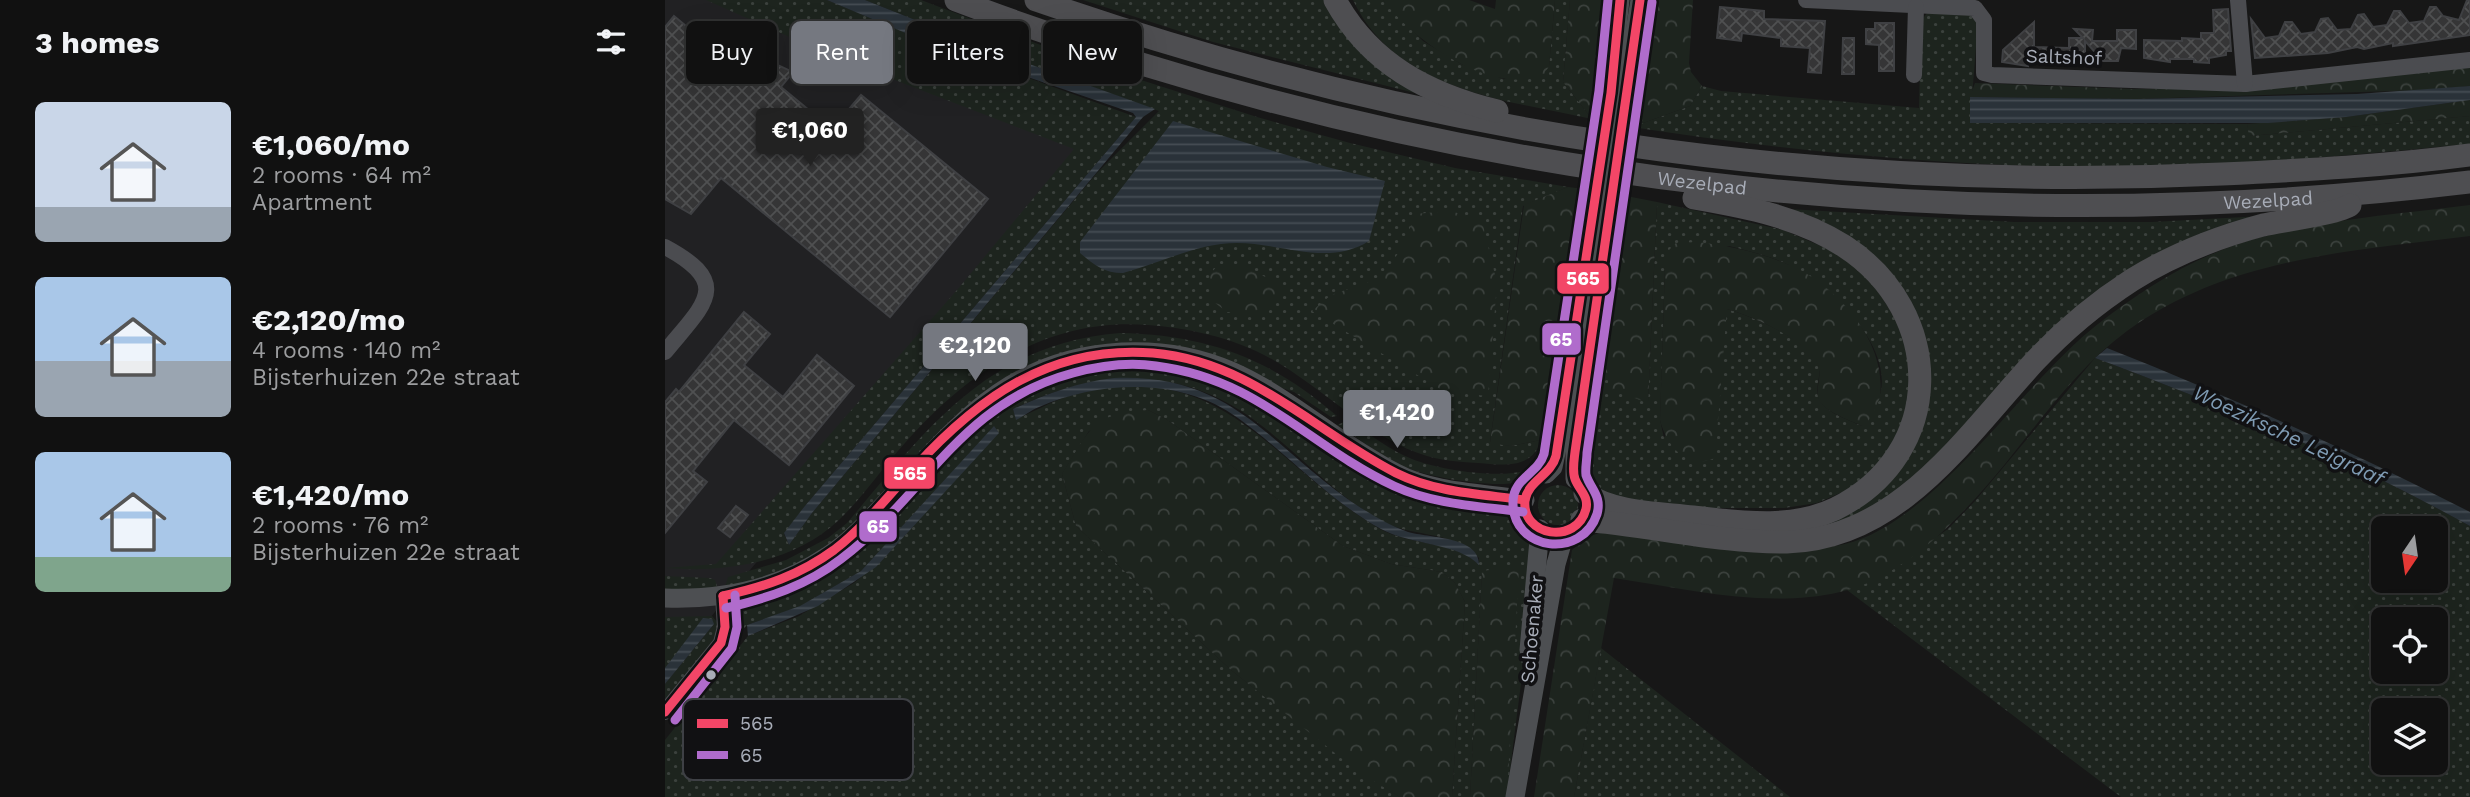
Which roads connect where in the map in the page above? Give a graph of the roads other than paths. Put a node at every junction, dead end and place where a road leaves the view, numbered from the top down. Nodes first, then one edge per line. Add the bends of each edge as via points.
1 (957, 0) edge
2 (1036, 0) edge
3 (1335, 0) edge
4 (1620, 0) edge
5 (1640, 0) edge
6 (1806, 0) edge
7 (2238, 0) edge
8 (1941, 4) edge
9 (1916, 7) junction
10 (2470, 60) edge
11 (1914, 75) dead end
12 (2245, 84) junction
13 (1615, 112) junction
14 (1559, 137) junction
15 (2470, 155) edge
16 (1658, 179) junction
17 (2470, 182) edge
18 (2364, 194) junction
19 (1602, 201) junction
20 (665, 247) edge
21 (665, 352) edge
22 (1546, 474) junction
23 (1580, 486) junction
24 (1525, 500) junction
25 (1573, 526) junction
26 (1540, 529) junction
27 (723, 596) junction
28 (665, 598) edge
29 (665, 712) edge
30 (1525, 729) junction
31 (1515, 797) edge

1 - 16 highway, Wezelpad via 1065,40 1278,104 1483,150
2 - 14 highway, Wezelpad via 1297,80
3 - 14 highway via 1364,44 1396,70 1448,97 1531,119
4 - 13 main road
5 - 13 main road
6 - 9 street, Saltshof
7 - 12 street
8 - 9 street, Saltshof
8 - 12 street, Saltshof via 1975,8 1985,20 1984,73
9 - 11 street
10 - 12 street, Saltshof
13 - 19 main road, bridge
14 - 15 highway, Wezelpad via 1752,163 2038,179 2337,168
16 - 18 highway, Wezelpad via 1756,191 1972,204 2139,205
16 - 23 highway via 1694,198 1794,221 1846,247 1868,265 1905,311 1915,336 1921,390 1916,413 1908,436 1882,476 1833,510 1804,519 1772,523 1722,520 1623,507 1595,501
17 - 18 highway, Wezelpad
18 - 25 highway via 2346,209 2220,238 2133,280 2037,359 1910,495 1856,526 1788,542
19 - 22 main road via 1557,448 1553,467
19 - 23 main road via 1575,452
20 - 21 street via 691,261 704,275 707,290 699,310
22 - 23 main road via 1566,474
22 - 24 main road via 1530,487
23 - 25 main road via 1587,507
24 - 26 main road via 1531,520
24 - 27 main road via 1427,484 1397,474 1273,391 1217,364 1155,353 1104,354 1049,366 1002,389 962,420 857,533 826,557 787,578 747,593
25 - 26 main road
25 - 30 main road, Schoenaker
26 - 30 main road, Schoenaker
27 - 28 main road
27 - 29 street via 721,643
30 - 31 main road, Schoenaker

